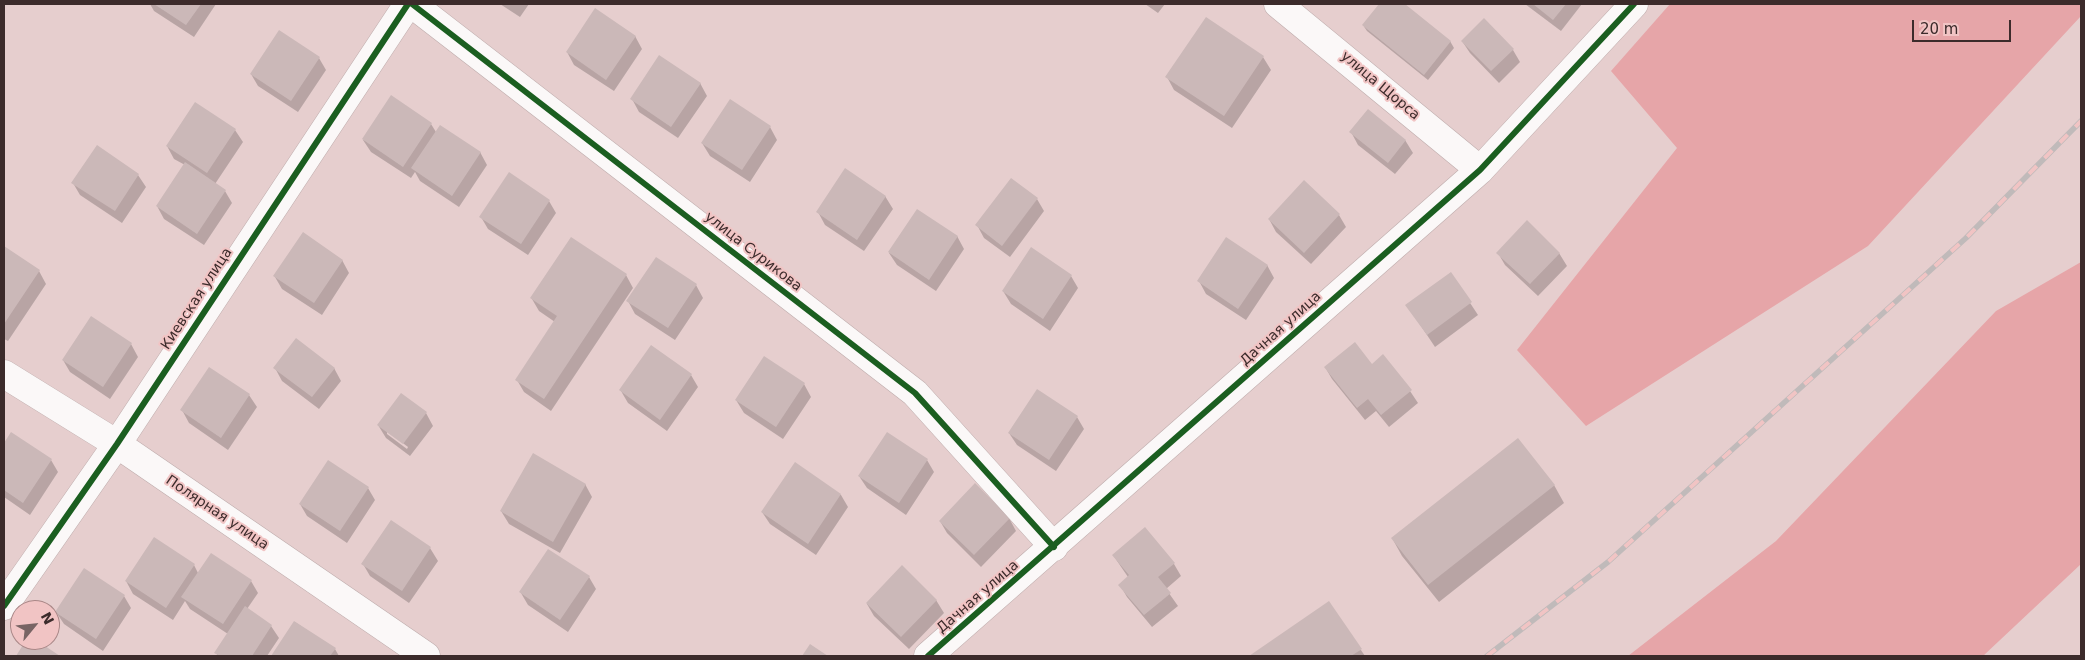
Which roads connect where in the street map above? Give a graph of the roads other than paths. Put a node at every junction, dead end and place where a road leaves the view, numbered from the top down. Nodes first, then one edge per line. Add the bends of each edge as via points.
1 (408, 4) edge
2 (412, 4) edge
3 (1278, 4) edge
4 (1634, 4) edge
5 (1480, 170) junction
6 (4, 374) edge
7 (116, 444) junction
8 (1054, 547) junction
9 (4, 606) edge
10 (426, 656) edge
11 (928, 656) edge

1 - 7 street, Киевская улица
2 - 8 street, улица Сурикова via 916,393
3 - 5 street, улица Щорса
4 - 5 street, Дачная улица
5 - 8 street, Дачная улица
6 - 7 street, Полярная улица
7 - 9 street, Киевская улица
7 - 10 street, Полярная улица
8 - 11 street, Дачная улица

